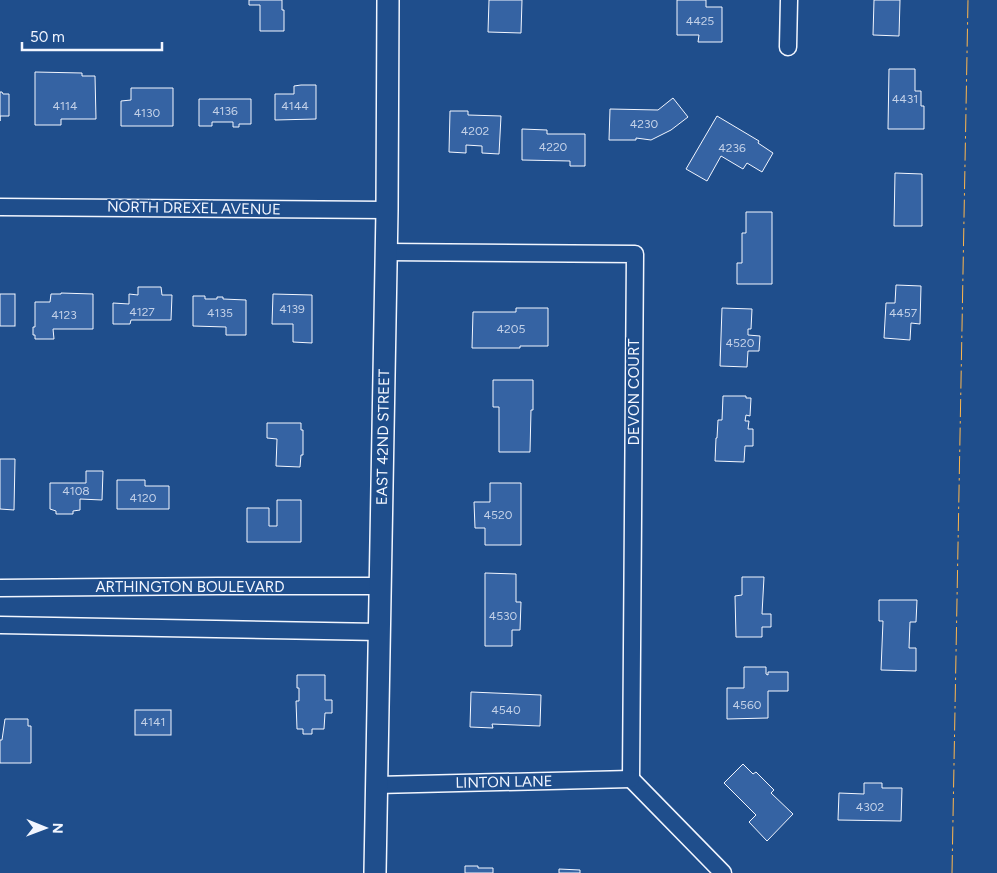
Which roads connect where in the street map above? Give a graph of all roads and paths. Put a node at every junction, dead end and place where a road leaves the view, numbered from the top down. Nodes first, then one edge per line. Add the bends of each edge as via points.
1 (388, 0) edge
2 (788, 0) edge
3 (788, 48) dead end
4 (0, 207) edge
5 (387, 210) junction
6 (386, 252) junction
7 (381, 586) junction
8 (0, 588) edge
9 (0, 625) edge
10 (380, 632) junction
11 (631, 779) junction
12 (377, 785) junction
13 (375, 873) edge
14 (723, 873) edge

1 - 5 street, EAST 42ND STREET
2 - 3 street
4 - 5 street, NORTH DREXEL AVENUE
5 - 6 street, EAST 42ND STREET
6 - 7 street, EAST 42ND STREET
6 - 11 street, DEVON COURT via 635,254
7 - 8 street, ARTHINGTON BOULEVARD
7 - 10 street, EAST 42ND STREET
9 - 10 street
10 - 12 street, EAST 42ND STREET
11 - 12 street, LINTON LANE
11 - 14 street
12 - 13 street, EAST 42ND STREET

